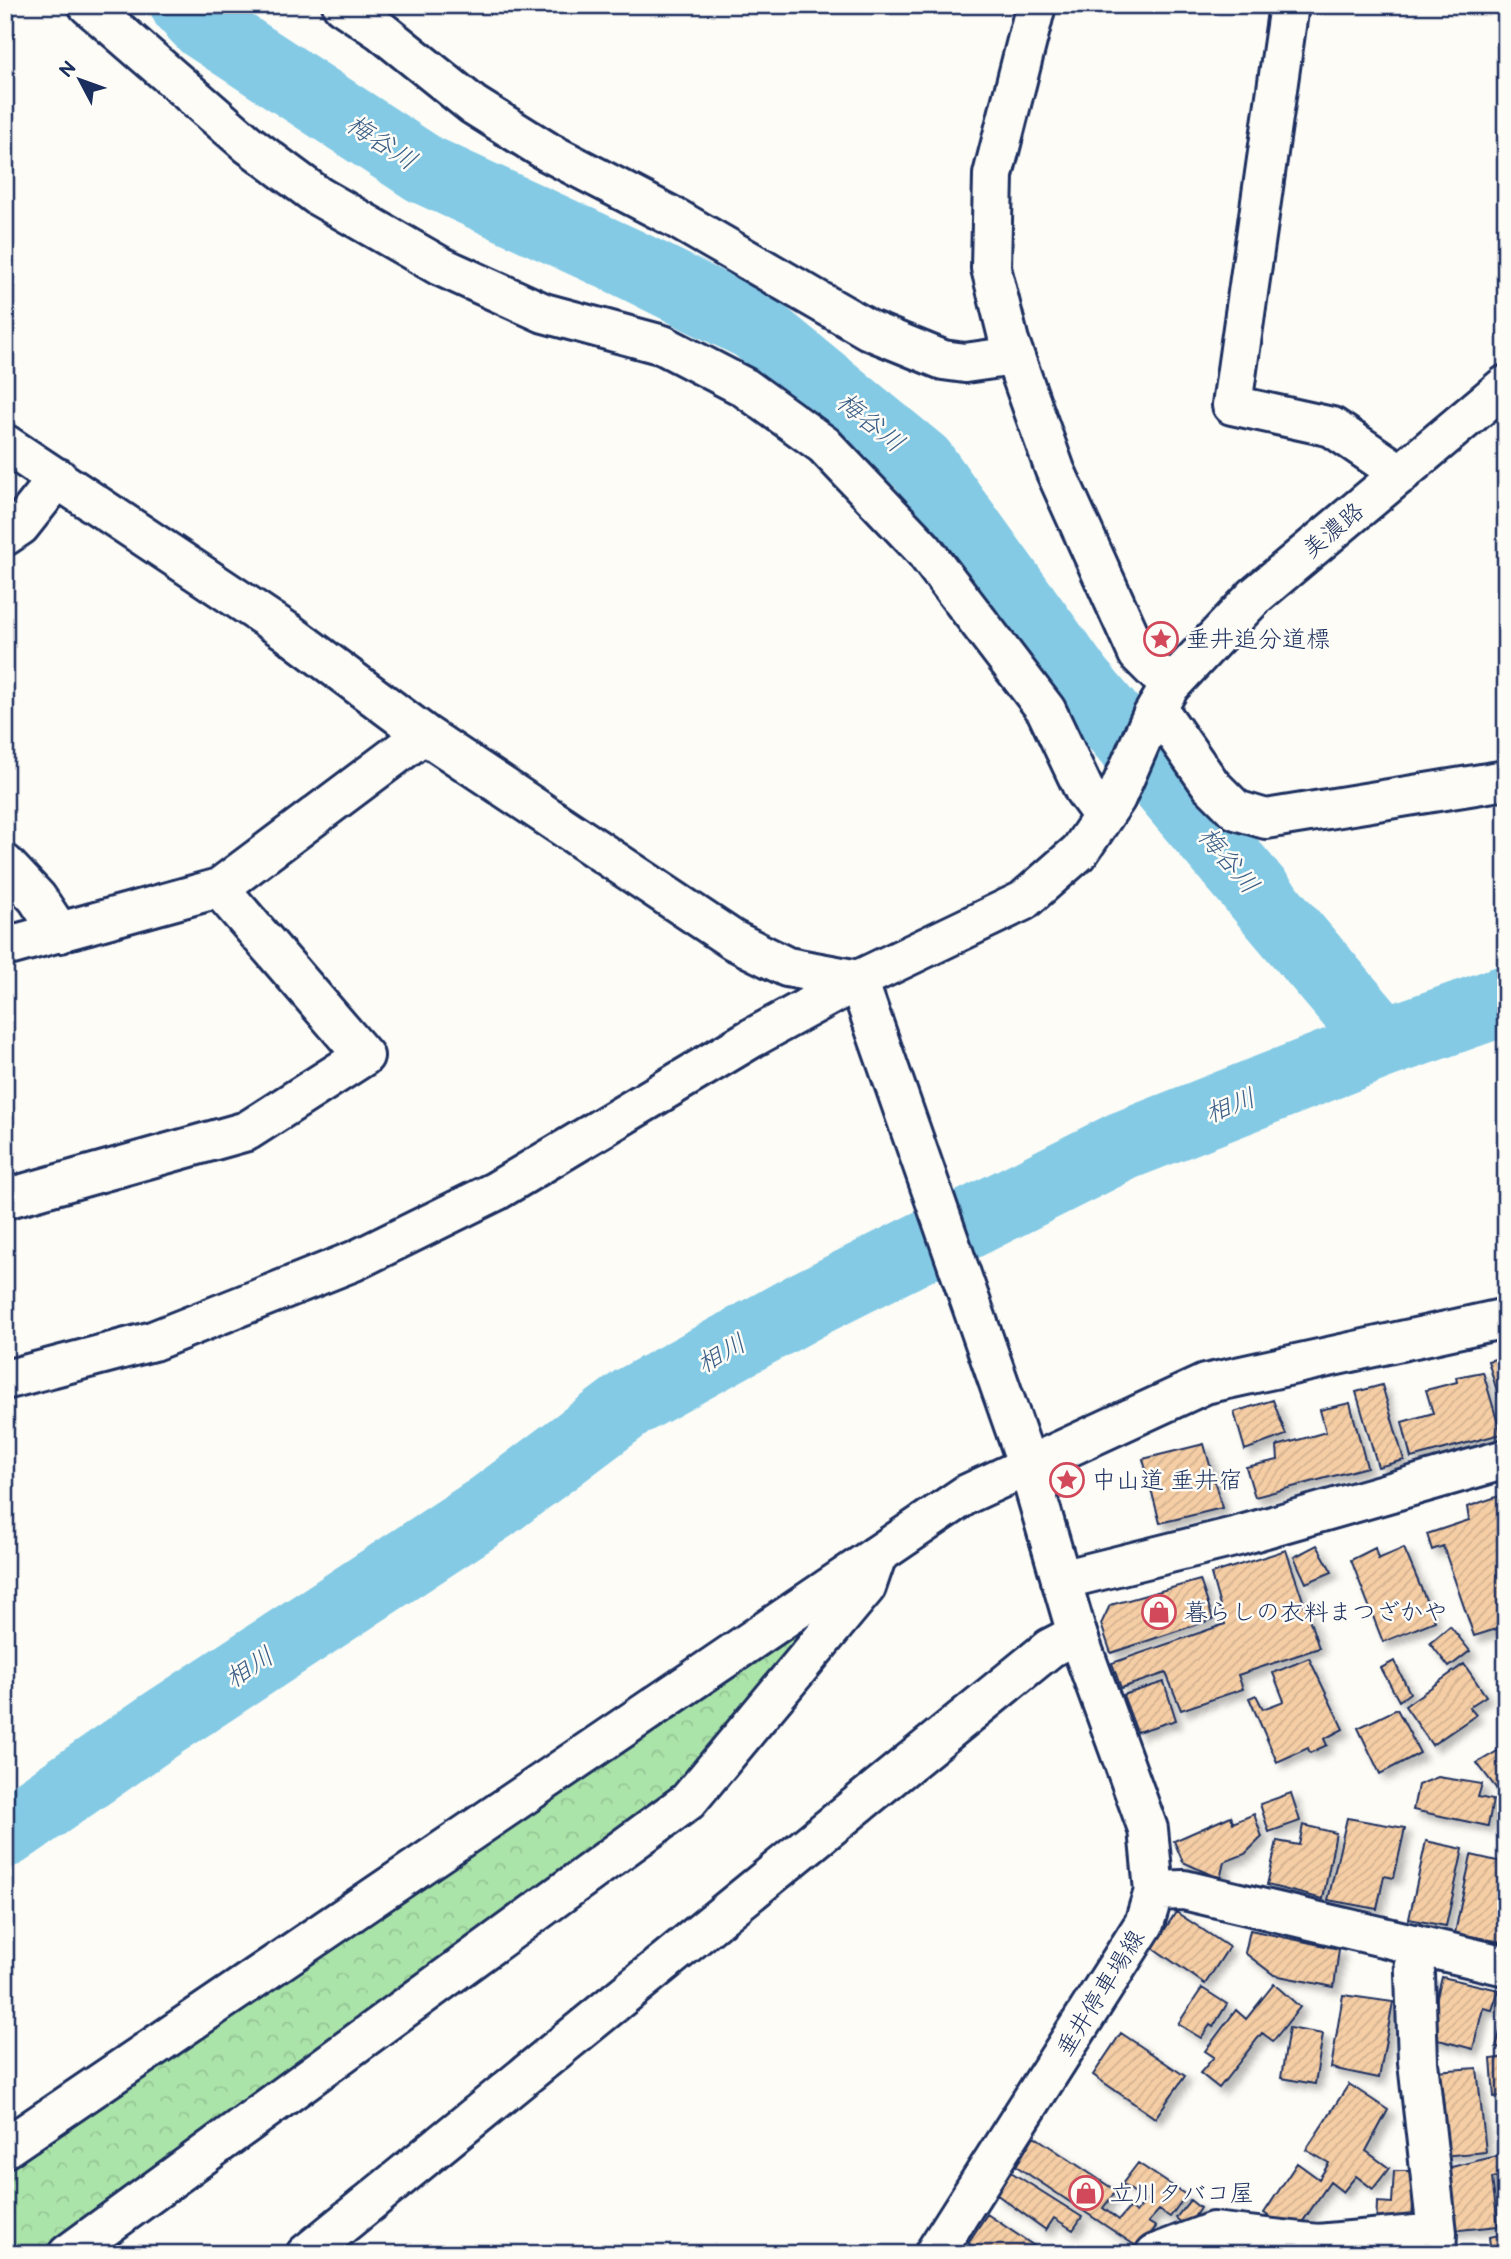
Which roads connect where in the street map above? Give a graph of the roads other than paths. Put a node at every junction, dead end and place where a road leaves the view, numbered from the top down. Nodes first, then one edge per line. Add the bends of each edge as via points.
1 (88, 5) edge
2 (342, 5) edge
3 (1035, 5) edge
4 (1289, 5) edge
5 (1014, 356) junction
6 (1506, 385) edge
7 (5, 444) edge
8 (1401, 474) junction
9 (58, 478) junction
10 (5, 536) edge
11 (1159, 704) junction
12 (424, 734) junction
13 (1506, 780) edge
14 (1109, 807) junction
15 (5, 864) edge
16 (219, 888) junction
17 (60, 933) junction
18 (5, 947) edge
19 (858, 980) junction
20 (5, 1199) edge
21 (1506, 1318) edge
22 (5, 1380) edge
23 (1024, 1454) junction
24 (1506, 1459) edge
25 (878, 1552) junction
26 (1061, 1580) junction
27 (1077, 1634) junction
28 (1154, 1891) junction
29 (1414, 1944) junction
30 (1506, 1966) edge
31 (5, 2148) edge
32 (1437, 2243) edge
33 (68, 2254) edge
34 (306, 2254) edge
35 (934, 2254) edge
36 (1155, 2254) edge

1 - 14 street via 248,144 318,196 440,266 544,313 663,345 744,387 824,446 923,549 1046,710 1084,790
2 - 5 street via 473,105 537,146 677,219 869,330 943,360 965,363
3 - 5 street via 993,175 991,268
4 - 8 street via 1233,405 1332,427
5 - 11 street via 1055,470
6 - 8 street, 美濃路
7 - 9 street
8 - 11 street, 美濃路 via 1255,596
9 - 10 street via 20,526
9 - 12 street via 286,631
11 - 13 street via 1211,785 1237,810 1266,819
11 - 14 street, 美濃路
12 - 16 street
12 - 19 street via 733,940 787,967
14 - 19 street, 美濃路 via 1080,851 1023,901
15 - 17 street via 37,898
16 - 17 street
16 - 20 street via 364,1056 247,1131
17 - 18 street
19 - 22 street, 美濃路 via 752,1038 496,1192 354,1261 153,1341
19 - 23 street
21 - 23 street via 1205,1384
23 - 25 street
23 - 26 street
24 - 26 street via 1238,1536
25 - 31 street
25 - 33 street via 866,1587 688,1801
26 - 27 street
27 - 28 street via 1148,1829
27 - 34 street via 1050,1648
28 - 29 street via 1184,1890
28 - 35 street, 垂井停車場線 via 1144,1924
29 - 30 street
29 - 32 street via 1418,2062
32 - 36 street via 1318,2244 1213,2232

